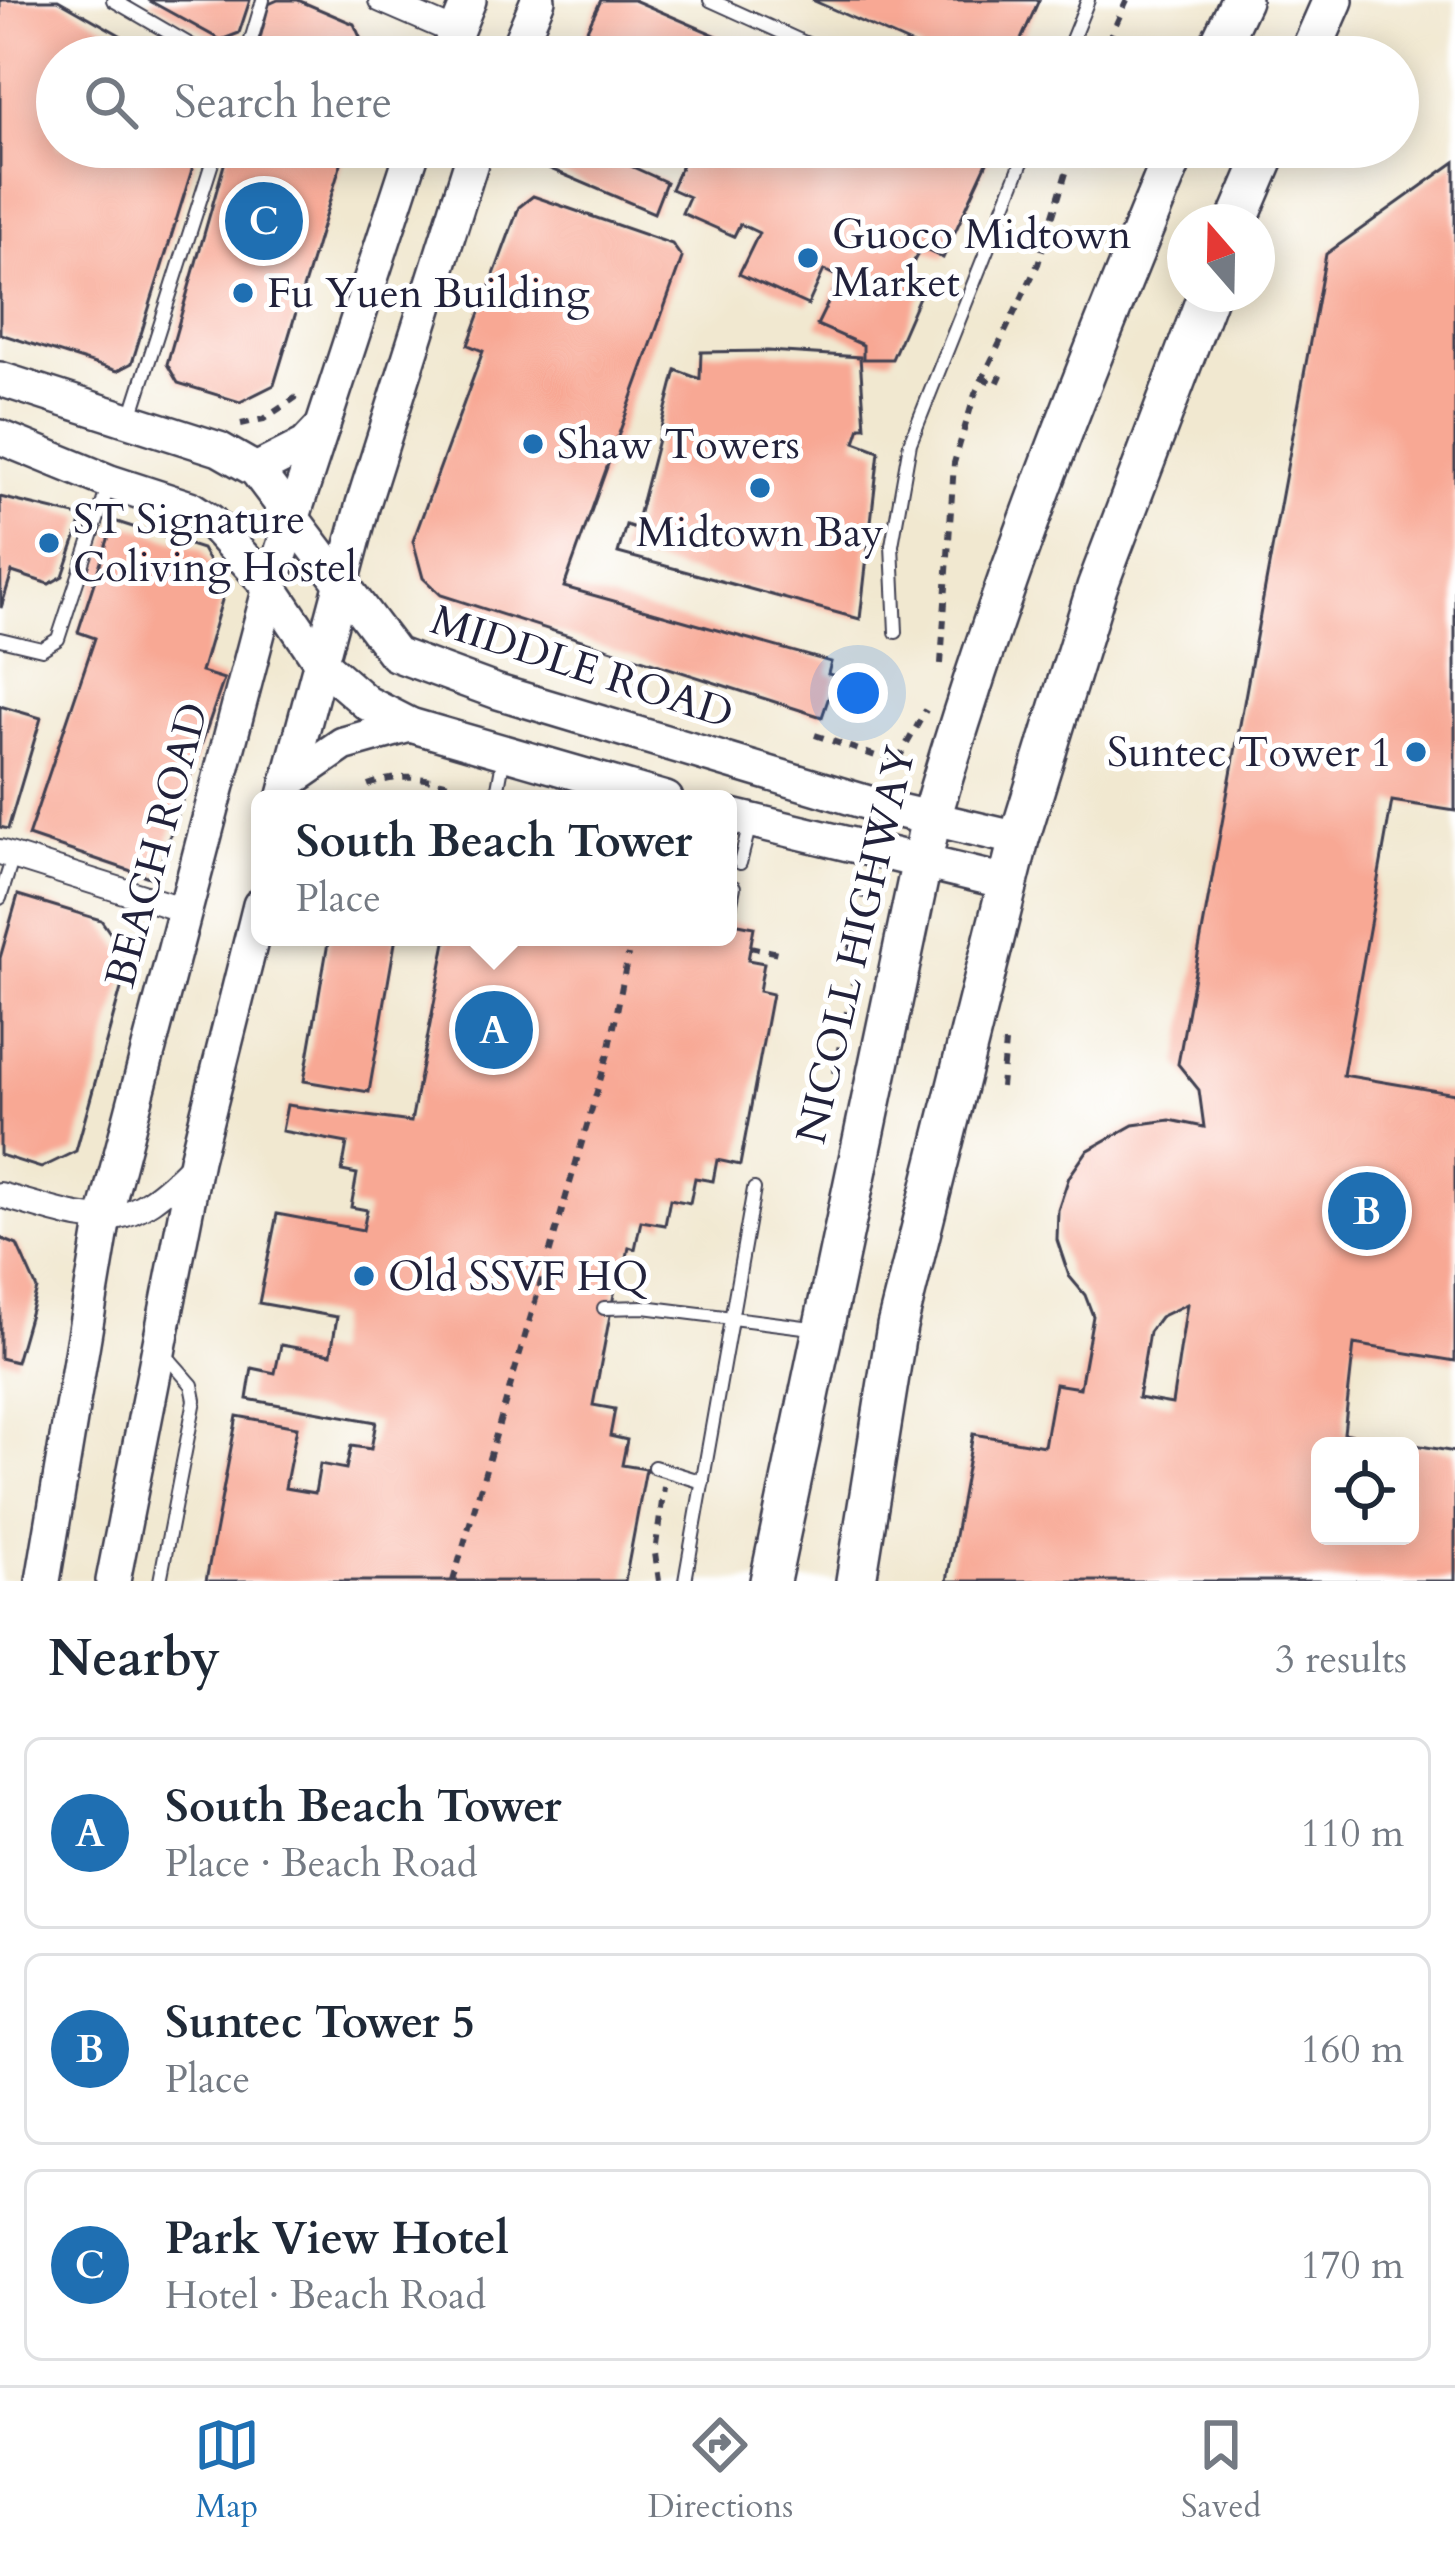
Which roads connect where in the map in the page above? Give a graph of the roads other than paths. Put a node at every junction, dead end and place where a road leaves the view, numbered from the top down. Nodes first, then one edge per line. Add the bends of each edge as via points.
1 (113, 0) edge
2 (263, 0) edge
3 (380, 0) edge
4 (469, 0) edge
5 (538, 0) edge
6 (710, 0) edge
7 (1088, 0) edge
8 (1333, 0) edge
9 (1238, 1) edge
10 (175, 36) edge
11 (252, 36) edge
12 (438, 36) edge
13 (454, 36) edge
14 (523, 36) edge
15 (790, 36) edge
16 (1073, 36) edge
17 (1223, 36) edge
18 (1317, 36) edge
19 (211, 168) edge
20 (407, 168) edge
21 (470, 168) edge
22 (1020, 168) edge
23 (1168, 168) edge
24 (1260, 168) edge
25 (1245, 204) edge
26 (1201, 312) edge
27 (0, 379) edge
28 (329, 419) junction
29 (130, 421) junction
30 (0, 437) edge
31 (256, 470) junction
32 (110, 482) junction
33 (293, 517) junction
34 (270, 586) junction
35 (341, 588) junction
36 (896, 632) dead end
37 (0, 639) edge
38 (322, 664) junction
39 (410, 725) junction
40 (504, 754) junction
41 (286, 790) edge
42 (497, 790) edge
43 (634, 790) edge
44 (740, 818) edge
45 (931, 818) junction
46 (1019, 839) junction
47 (6, 855) edge
48 (921, 862) junction
49 (740, 863) dead end
50 (1010, 883) junction
51 (0, 898) edge
52 (187, 910) junction
53 (251, 940) edge
54 (196, 1160) junction
55 (754, 1189) dead end
56 (0, 1196) edge
57 (103, 1222) junction
58 (604, 1307) dead end
59 (734, 1316) junction
60 (821, 1329) junction
61 (162, 1352) junction
62 (660, 1469) road end
63 (704, 1482) junction
64 (43, 1581) edge
65 (113, 1581) edge
66 (160, 1581) edge
67 (685, 1581) edge
68 (770, 1581) edge
69 (856, 1581) edge

1 - 10 lane
2 - 11 lane
3 - 12 street
4 - 13 main road
5 - 14 main road
6 - 15 lane
7 - 16 lane
8 - 18 highway
9 - 17 highway
19 - 29 lane
20 - 28 main road, BEACH ROAD
21 - 35 main road
22 - 36 lane via 910,442 892,545
23 - 45 highway, NICOLL HIGHWAY via 1067,412
24 - 25 highway
26 - 46 highway via 1097,587
27 - 29 main road, MIDDLE ROAD
28 - 31 main road via 305,446
28 - 33 main road, BEACH ROAD
29 - 31 main road, MIDDLE ROAD via 219,449
30 - 32 main road
31 - 33 main road, MIDDLE ROAD
32 - 34 main road via 190,508
32 - 37 lane via 58,639 42,649
33 - 34 main road, BEACH ROAD
33 - 35 main road, MIDDLE ROAD
34 - 38 main road
34 - 52 main road, BEACH ROAD
35 - 38 main road
35 - 45 main road, MIDDLE ROAD via 394,654 436,672
38 - 39 main road via 367,703
38 - 41 main road
39 - 40 main road
39 - 41 main road via 343,744
40 - 42 lane
40 - 43 main road
44 - 48 main road
44 - 49 lane
45 - 46 main road, MIDDLE ROAD
45 - 48 highway, NICOLL HIGHWAY
46 - 50 highway
47 - 51 lane
47 - 52 street
48 - 50 main road
48 - 60 highway, NICOLL HIGHWAY
50 - 69 highway via 897,1325
52 - 57 main road, BEACH ROAD
53 - 54 main road
54 - 57 street via 154,1199
54 - 61 main road
55 - 59 lane
56 - 57 street
57 - 64 main road, BEACH ROAD
58 - 59 lane
59 - 60 lane
59 - 63 lane
60 - 68 highway, NICOLL HIGHWAY
61 - 65 main road
61 - 66 lane via 192,1384 195,1400
62 - 63 lane
63 - 67 lane

